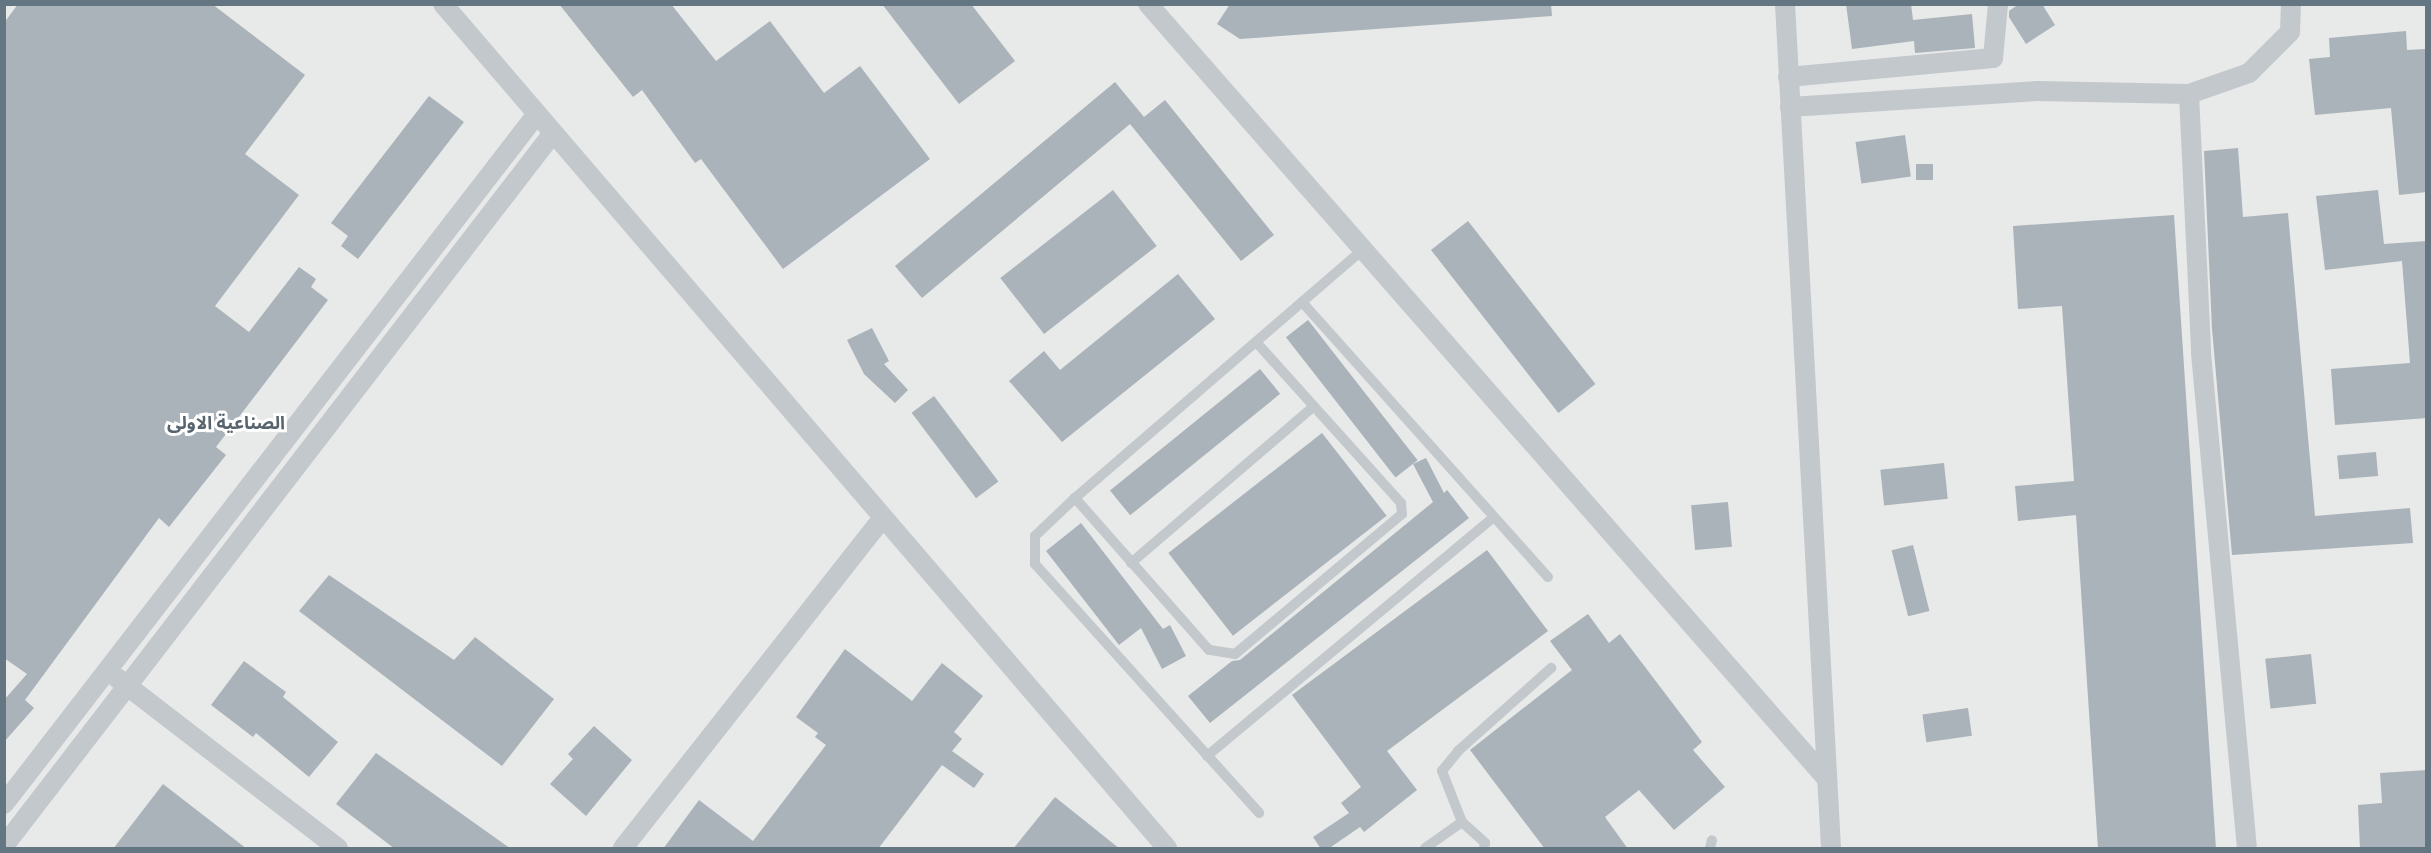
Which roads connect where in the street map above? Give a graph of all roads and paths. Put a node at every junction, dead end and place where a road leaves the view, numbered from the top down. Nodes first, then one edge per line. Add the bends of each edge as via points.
1 (443, 4) edge
2 (1148, 4) edge
3 (1785, 4) edge
4 (1998, 4) edge
5 (2291, 4) edge
6 (1788, 77) junction
7 (2189, 94) junction
8 (1790, 107) junction
9 (537, 114) junction
10 (553, 133) junction
11 (1363, 249) junction
12 (1302, 302) junction
13 (1256, 342) junction
14 (1314, 407) junction
15 (1075, 498) junction
16 (1494, 517) junction
17 (883, 518) junction
18 (1131, 563) junction
19 (1548, 577) dead end
20 (1551, 668) dead end
21 (108, 670) junction
22 (128, 686) junction
23 (1207, 756) junction
24 (1827, 778) junction
25 (4, 804) edge
26 (1259, 813) dead end
27 (1462, 822) junction
28 (4, 846) edge
29 (338, 849) edge
30 (623, 849) edge
31 (1167, 849) edge
32 (1425, 849) edge
33 (1484, 849) edge
34 (1831, 849) edge
35 (2247, 849) edge

1 - 9 street
2 - 11 street
3 - 6 street
4 - 6 street via 1993,58
5 - 7 street via 2290,32 2249,73
6 - 8 street
7 - 8 street via 2037,91
7 - 35 street via 2201,353
8 - 24 street
9 - 10 street
9 - 21 street
10 - 17 street
10 - 22 street
11 - 12 lane
11 - 24 street
12 - 13 lane
12 - 16 lane
13 - 14 lane
13 - 15 lane
14 - 18 lane
14 - 18 lane via 1401,504 1402,514 1394,522 1235,654 1209,650
15 - 18 lane
15 - 23 lane via 1035,536 1035,564
16 - 19 lane
16 - 23 lane
17 - 30 street
17 - 31 street
20 - 27 lane via 1458,751 1442,771
21 - 22 street
21 - 25 street
22 - 28 street
22 - 29 street
23 - 26 lane
24 - 34 street
27 - 32 lane
27 - 33 lane via 1485,843

